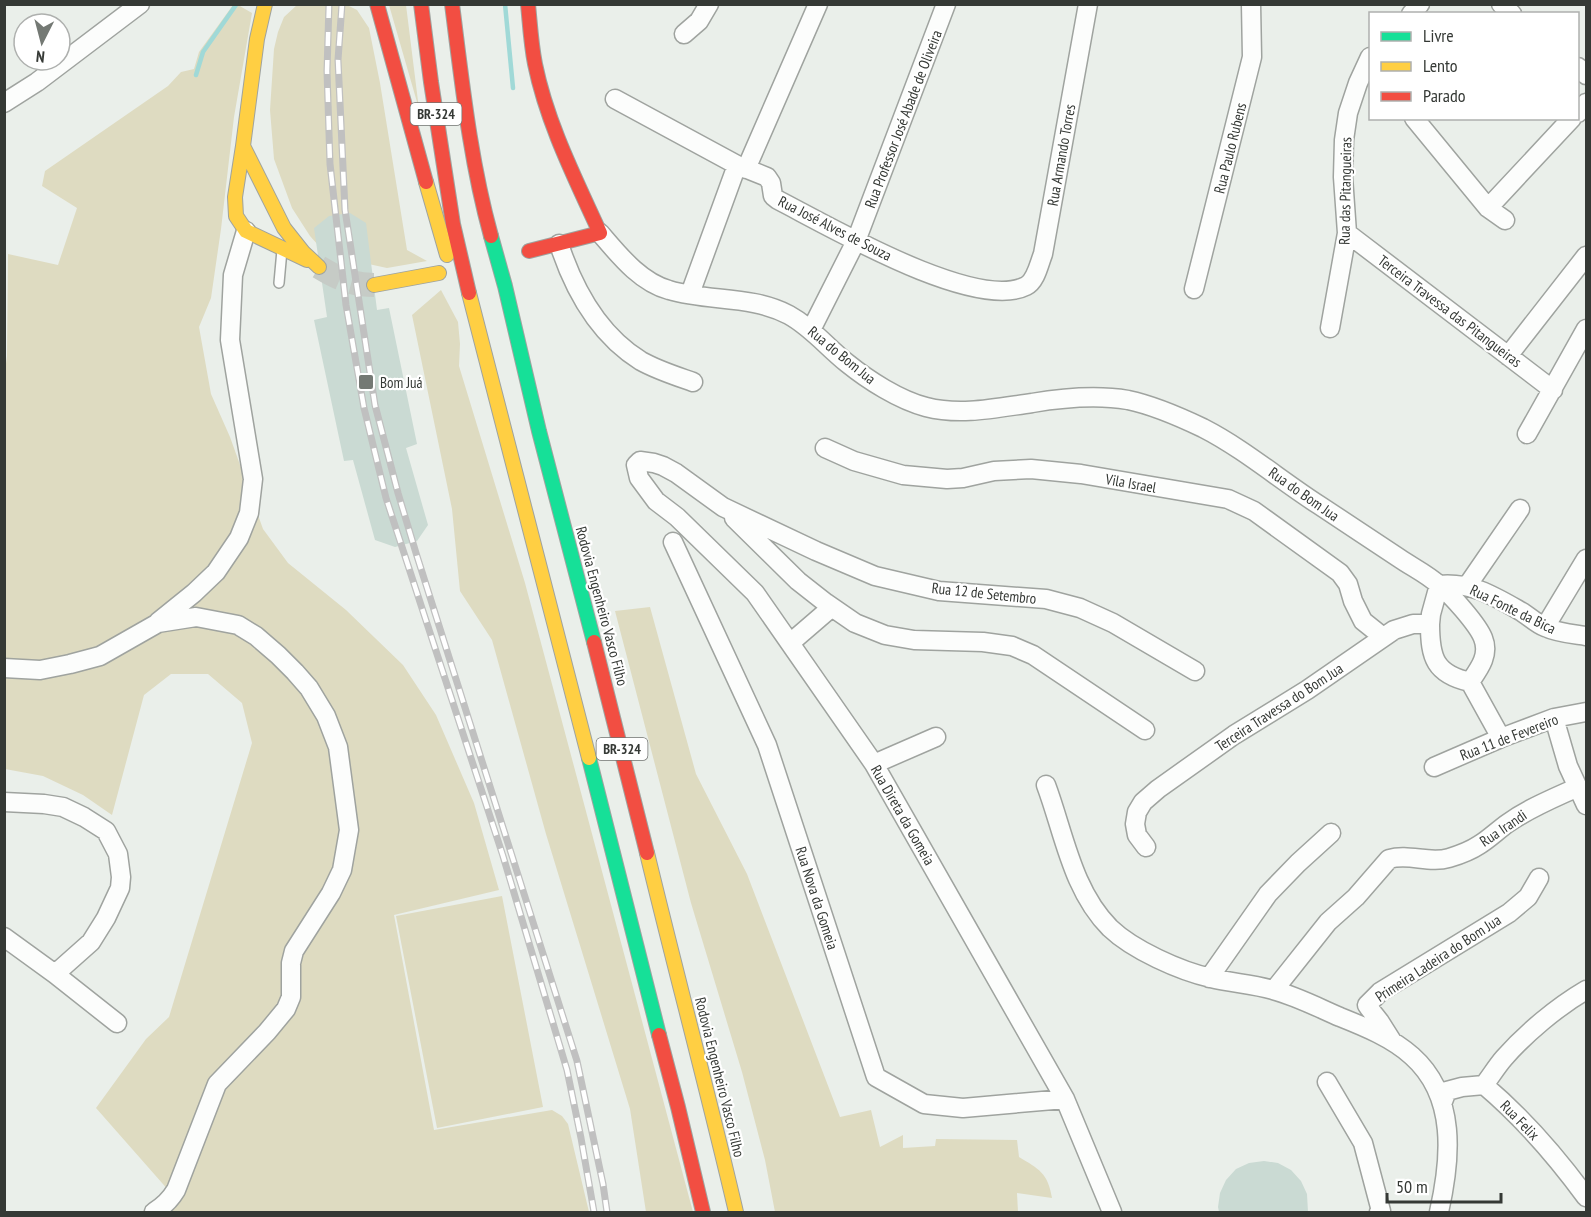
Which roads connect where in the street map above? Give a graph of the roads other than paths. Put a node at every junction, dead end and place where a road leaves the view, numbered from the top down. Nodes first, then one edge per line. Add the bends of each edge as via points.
1 (140, 4) edge
2 (265, 4) edge
3 (377, 4) edge
4 (421, 4) edge
5 (528, 4) edge
6 (709, 4) edge
7 (818, 4) edge
8 (946, 4) edge
9 (1088, 4) edge
10 (1251, 4) edge
11 (452, 6) edge
12 (684, 34) dead end
13 (1369, 64) edge
14 (615, 99) dead end
15 (4, 103) edge
16 (1416, 120) edge
17 (1570, 120) edge
18 (243, 146) junction
19 (742, 167) junction
20 (1488, 208) junction
21 (1505, 220) dead end
22 (284, 228) junction
23 (246, 231) junction
24 (600, 233) junction
25 (1347, 233) junction
26 (856, 240) junction
27 (559, 244) junction
28 (282, 249) junction
29 (529, 252) dead end
30 (1587, 256) edge
31 (439, 273) dead end
32 (279, 283) dead end
33 (374, 285) tunnel mouth
34 (1194, 289) dead end
35 (1011, 290) joint
36 (690, 294) junction
37 (1330, 327) dead end
38 (1587, 329) edge
39 (811, 330) junction
40 (1508, 356) junction
41 (489, 372) junction
42 (693, 382) dead end
43 (1552, 390) junction
44 (1527, 434) dead end
45 (825, 448) dead end
46 (640, 461) joint
47 (723, 507) junction
48 (1520, 510) dead end
49 (674, 542) dead end
50 (1587, 559) edge
51 (1439, 585) junction
52 (1467, 586) junction
53 (832, 607) junction
54 (158, 623) junction
55 (1430, 624) junction
56 (1545, 627) junction
57 (1587, 636) edge
58 (1383, 637) junction
59 (796, 638) dead end
60 (4, 668) edge
61 (1196, 671) dead end
62 (1470, 682) junction
63 (1587, 712) edge
64 (1554, 718) junction
65 (1145, 730) dead end
66 (936, 737) dead end
67 (1501, 738) junction
68 (874, 764) junction
69 (1434, 767) dead end
70 (1046, 784) dead end
71 (1578, 787) junction
72 (4, 801) edge
73 (1587, 805) edge
74 (1331, 833) dead end
75 (1146, 847) dead end
76 (1539, 878) dead end
77 (4, 937) edge
78 (55, 974) junction
79 (1209, 978) junction
80 (1274, 990) junction
81 (1587, 990) edge
82 (117, 1023) dead end
83 (1393, 1042) junction
84 (1327, 1082) dead end
85 (1484, 1084) junction
86 (1065, 1099) junction
87 (1442, 1104) junction
88 (1587, 1197) edge
89 (154, 1212) edge
90 (703, 1212) edge
91 (736, 1212) edge
92 (1112, 1212) edge
93 (1386, 1212) edge
94 (1439, 1212) edge

1 - 15 street
2 - 18 main road
3 - 41 main road via 441,234
4 - 41 main road, BR-324 via 453,224
5 - 24 main road, Rua do Bom Jua via 536,72 550,120
6 - 12 street via 699,21
7 - 19 street
8 - 26 street, Rua Professor José Abade de Oliveira
9 - 35 street, Rua Armando Torres via 1043,254 1028,285
10 - 34 street, Rua Paulo Rubens via 1252,57
11 - 91 main road, Rodovia Engenheiro Vasco Filho / BR-324 via 466,124 485,214
13 - 25 street, Rua das Pitangueiras via 1348,113 1344,140
14 - 19 street, Rua José Alves de Souza
16 - 20 street
17 - 20 street
18 - 22 main road
18 - 23 main road via 235,197 236,216
19 - 26 street, Rua José Alves de Souza via 767,177 778,200
19 - 36 street
20 - 21 street
22 - 28 lane
22 - 28 main road via 317,265
23 - 28 main road
23 - 54 street via 233,275 231,340 253,479 249,513 239,538 216,572
24 - 27 main road
24 - 36 street, Rua do Bom Jua via 642,276 668,290
25 - 37 street, Rua das Pitangueiras
25 - 40 street, Terceira Travessa das Pitangueiras
26 - 35 street, Rua José Alves de Souza via 955,283
26 - 39 street, Rua Professor José Abade de Oliveira
27 - 29 main road
27 - 42 street via 581,296 619,346 642,362
28 - 32 lane
30 - 40 street
31 - 33 main road
36 - 39 street, Rua do Bom Jua via 778,309
38 - 43 street
39 - 51 street, Rua do Bom Jua via 848,363 891,393 924,407 954,412 1102,397 1150,407 1203,429 1256,460
40 - 43 street, Terceira Travessa das Pitangueiras
41 - 90 main road, BR-324
43 - 44 street
45 - 58 street, Vila Israel via 903,475 963,478 1030,469 1228,499 1254,511 1340,573 1363,621
46 - 47 street, Rua 12 de Setembro via 676,473
46 - 68 street, Rua Direta da Gomeia via 636,465 639,478 656,501 755,593
47 - 53 street via 798,581
47 - 61 street, Rua 12 de Setembro via 875,576 939,591 1046,599 1080,608
48 - 52 street
49 - 86 street, Rua Nova da Gomeia via 767,745 876,1077 924,1104 963,1108
50 - 56 street
51 - 52 street, Rua Fonte da Bica
51 - 55 street
51 - 62 street, Rua do Bom Jua via 1484,640 1481,665
52 - 56 street, Rua Fonte da Bica
53 - 59 street
53 - 65 street via 885,635 982,642 1033,654
54 - 60 street via 100,656 40,670
54 - 89 street via 196,617 238,625 296,672 321,706 338,747 349,830 342,870 294,951 291,997 286,1009 217,1084 176,1190
55 - 58 street, Terceira Travessa do Bom Jua via 1404,626
55 - 62 street via 1431,649 1437,665 1448,675
56 - 57 street, Rua Fonte da Bica
58 - 75 street, Terceira Travessa do Bom Jua via 1183,770 1143,802 1135,824
62 - 67 street
63 - 64 street, Rua 11 de Fevereiro
64 - 67 street, Rua 11 de Fevereiro
64 - 71 street
66 - 68 street
67 - 69 street, Rua 11 de Fevereiro
68 - 86 street, Rua Direta da Gomeia
70 - 79 street via 1084,895 1098,914 1131,944 1175,967
71 - 73 street
71 - 80 street, Rua Irandi via 1531,809 1479,845 1445,860 1389,859 1328,922
72 - 78 street via 63,807 106,831 118,854 120,888 106,918 91,942
74 - 79 street via 1268,894
76 - 83 street, Primeira Ladeira do Bom Jua via 1528,897 1509,913 1380,992 1370,1002 1369,1008
77 - 78 street
78 - 82 street
79 - 80 street
80 - 83 street
81 - 85 street via 1538,1024
83 - 87 street via 1429,1076
84 - 93 street via 1363,1143
85 - 87 street via 1447,1091
85 - 88 street, Rua Felix via 1551,1151
86 - 92 street, Rua Direta da Gomeia
87 - 94 street via 1448,1128 1448,1153

